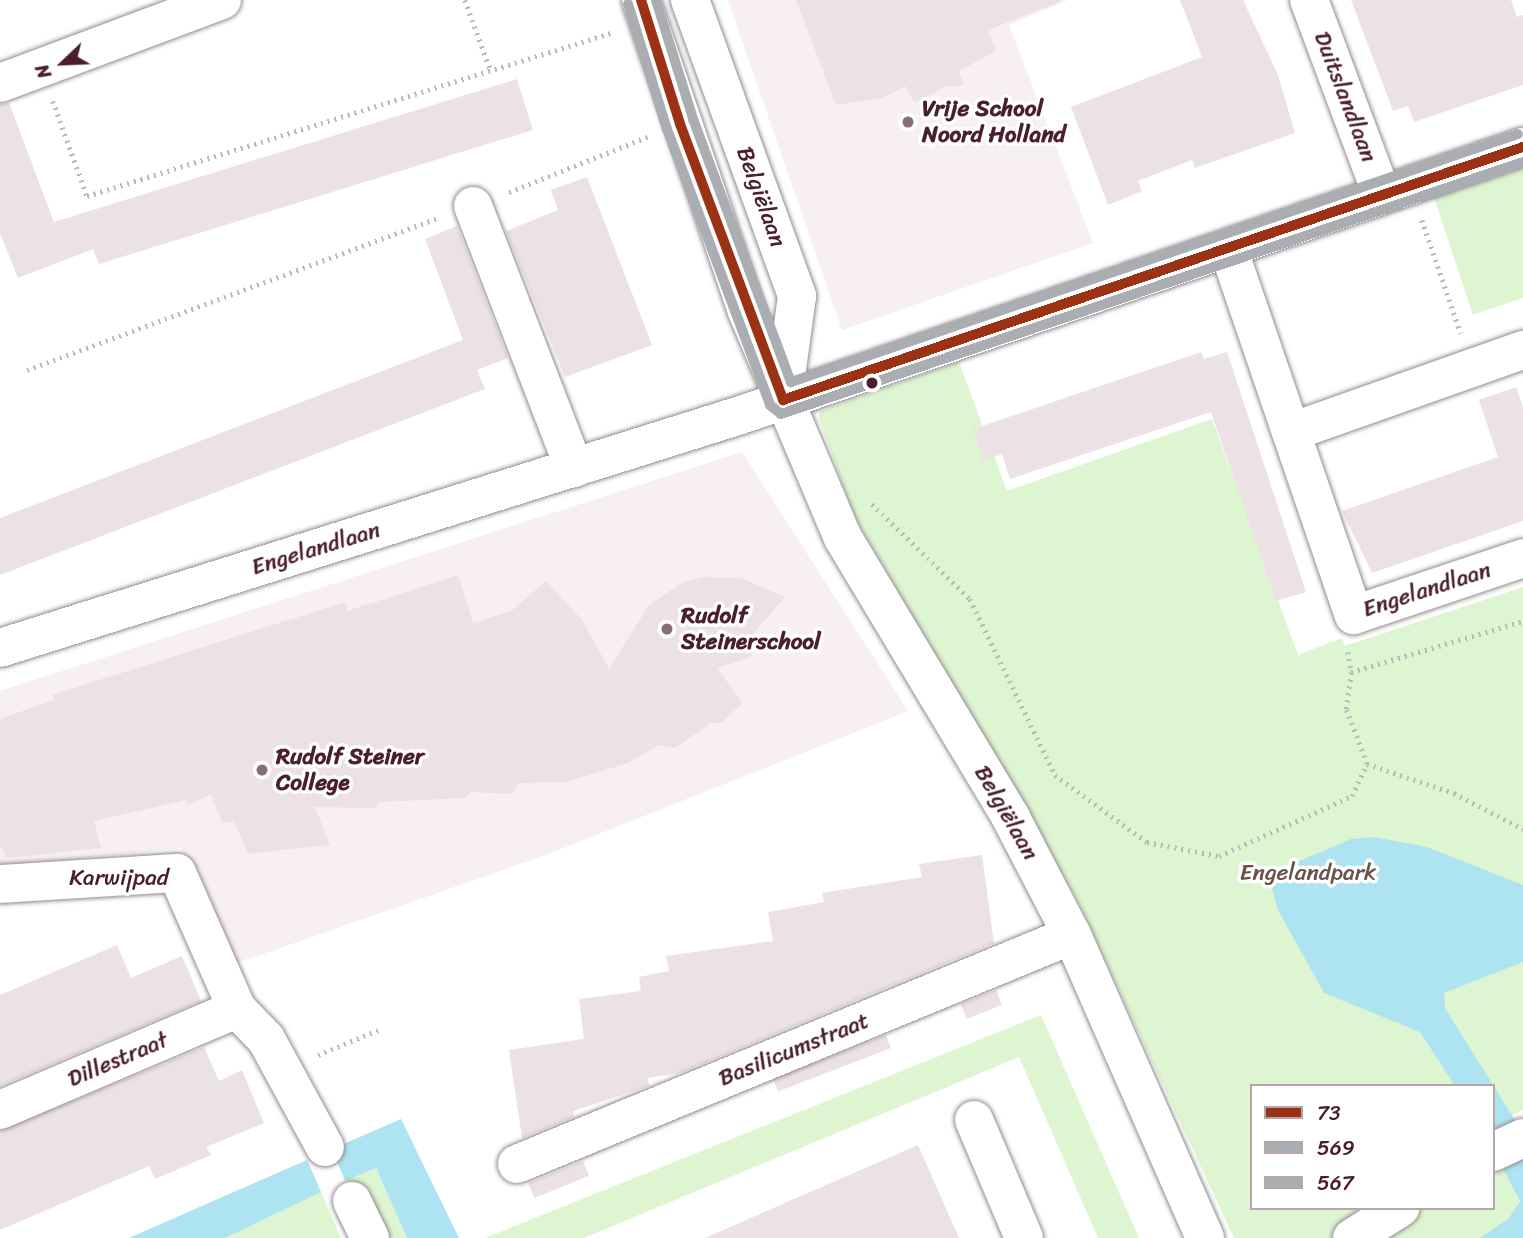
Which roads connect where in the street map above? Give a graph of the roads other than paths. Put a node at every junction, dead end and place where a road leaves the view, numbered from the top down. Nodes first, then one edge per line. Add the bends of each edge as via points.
1 (222, 0) edge
2 (641, 0) edge
3 (690, 0) edge
4 (1309, 0) edge
5 (0, 83) edge
6 (1523, 147) edge
7 (1396, 190) junction
8 (473, 206) road end
9 (1228, 248) junction
10 (1523, 350) edge
11 (783, 400) junction
12 (1291, 432) junction
13 (574, 468) junction
14 (1523, 558) edge
15 (0, 648) edge
16 (0, 884) edge
17 (1072, 935) junction
18 (237, 1009) junction
19 (0, 1110) edge
20 (974, 1121) dead end
21 (1523, 1138) edge
22 (325, 1147) dead end
23 (1495, 1151) edge
24 (517, 1164) dead end
25 (352, 1201) dead end
26 (1397, 1210) edge
27 (370, 1238) edge
28 (1024, 1238) edge
29 (1205, 1238) edge
30 (1352, 1238) edge

1 - 5 street
2 - 11 street, Belgiëlaan via 685,137
3 - 11 street, Belgiëlaan via 797,296
4 - 7 street, Duitslandlaan
6 - 7 street, Engelandlaan
7 - 9 street, Engelandlaan
8 - 13 street
9 - 11 street, Engelandlaan
9 - 12 street, Engelandlaan
10 - 12 street
11 - 13 street, Engelandlaan
11 - 17 street, Belgiëlaan via 842,538 1012,818
12 - 14 street, Engelandlaan via 1354,615
13 - 15 street, Engelandlaan
16 - 18 street, Karwijpad via 177,873
17 - 24 street, Basilicumstraat
17 - 29 street, Belgiëlaan
18 - 19 street, Dillestraat
18 - 22 street via 266,1039
20 - 28 street
21 - 23 street
25 - 27 street
26 - 30 street

